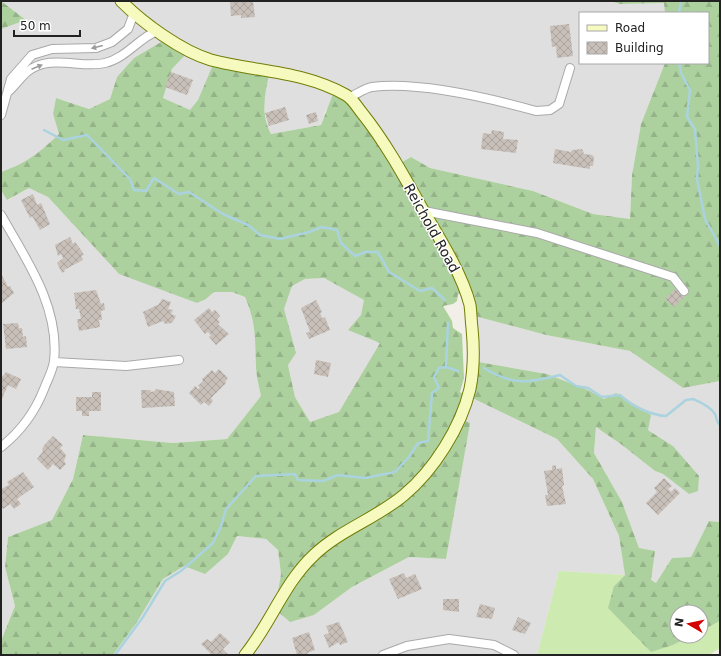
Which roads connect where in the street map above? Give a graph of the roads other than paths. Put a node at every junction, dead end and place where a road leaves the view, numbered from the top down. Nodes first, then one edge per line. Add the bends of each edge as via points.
1 (121, 1) edge
2 (134, 13) junction
3 (158, 31) junction
4 (570, 68) dead end
5 (8, 92) junction
6 (350, 97) junction
7 (1, 115) edge
8 (424, 211) junction
9 (1, 215) edge
10 (684, 291) dead end
11 (179, 360) dead end
12 (54, 362) junction
13 (1, 447) edge
14 (245, 655) edge
15 (383, 655) edge
16 (514, 655) edge

1 - 2 street, Reichold Road
2 - 3 street, Reichold Road
2 -> 5 street via 128,29 112,42 96,48 52,49 32,55 11,79
5 -> 3 street via 28,72 43,65 66,62 106,63
3 - 6 street, Reichold Road via 209,59 305,77
4 - 6 street via 559,104 550,110 536,111 455,92 401,87 371,88
5 - 7 street
6 - 8 street, Reichold Road via 370,123
8 - 10 street via 537,233 673,277
8 - 14 street, Reichold Road via 452,260 470,305 474,350 466,404 445,448 424,476 403,496 316,553 294,578
9 - 12 street via 47,301 54,334
11 - 12 street via 126,366
12 - 13 street via 38,404 14,437
15 - 16 street via 407,646 450,639 494,645

